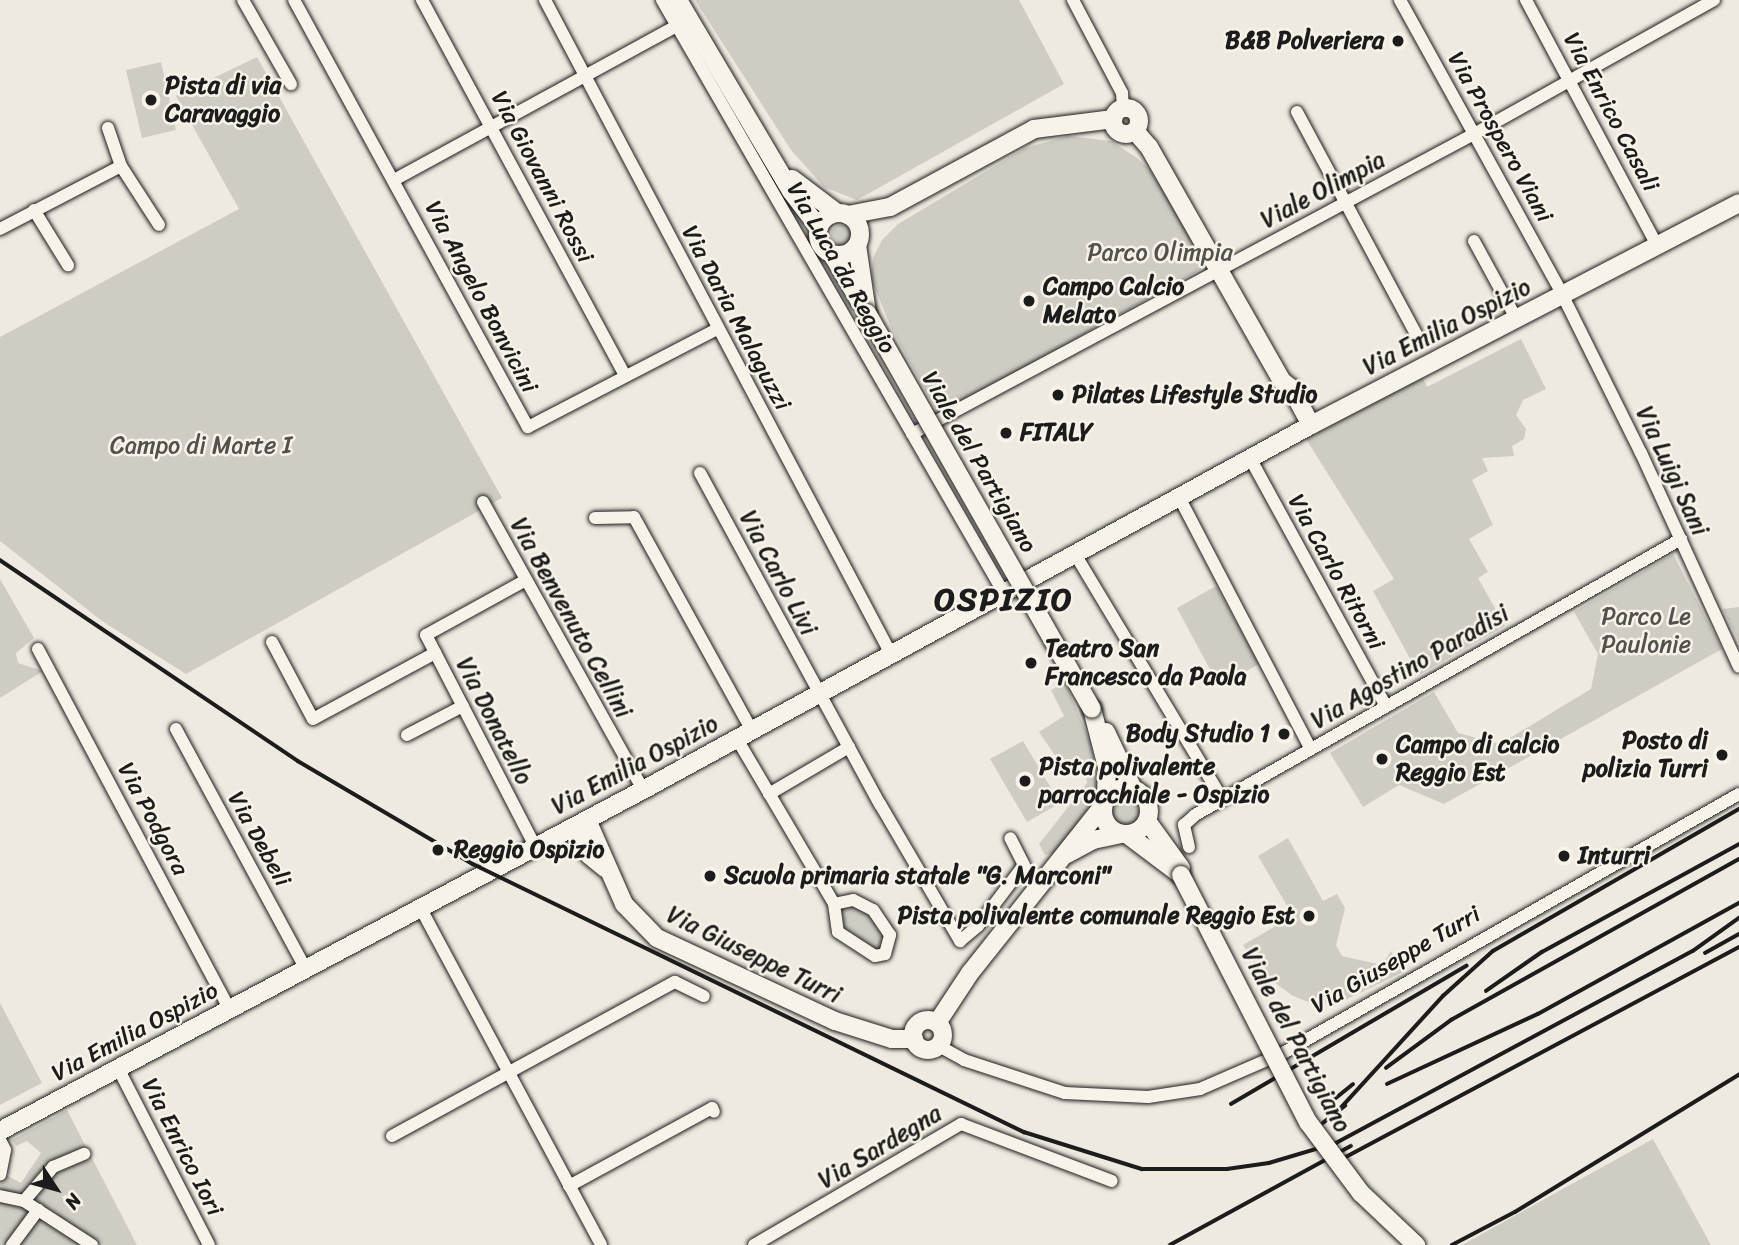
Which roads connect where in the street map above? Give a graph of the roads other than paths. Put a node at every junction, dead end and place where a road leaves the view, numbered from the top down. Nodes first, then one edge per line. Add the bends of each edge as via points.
1 (243, 0) edge
2 (294, 0) edge
3 (422, 0) edge
4 (545, 0) edge
5 (662, 0) edge
6 (678, 0) edge
7 (1073, 0) edge
8 (1400, 0) edge
9 (1525, 0) edge
10 (1714, 0) edge
11 (677, 26) junction
12 (586, 75) junction
13 (1572, 81) junction
14 (291, 84) dead end
15 (1297, 112) dead end
16 (1118, 113) junction
17 (108, 128) dead end
18 (491, 128) junction
19 (1474, 134) junction
20 (121, 166) junction
21 (783, 172) junction
22 (394, 180) junction
23 (1345, 201) junction
24 (1739, 203) edge
25 (890, 207) junction
26 (34, 210) junction
27 (843, 214) junction
28 (159, 225) dead end
29 (819, 228) junction
30 (0, 229) edge
31 (1474, 241) dead end
32 (858, 242) junction
33 (1657, 245) junction
34 (832, 254) junction
35 (68, 265) dead end
36 (1220, 269) junction
37 (1562, 294) junction
38 (867, 313) junction
39 (1516, 318) junction
40 (717, 328) junction
41 (1416, 334) dead end
42 (625, 375) junction
43 (1306, 428) junction
44 (912, 434) junction
45 (1250, 458) junction
46 (700, 473) dead end
47 (1179, 497) junction
48 (483, 502) dead end
49 (596, 518) dead end
50 (1681, 540) junction
51 (1075, 554) junction
52 (526, 580) junction
53 (1004, 593) junction
54 (272, 642) dead end
55 (38, 649) dead end
56 (435, 653) junction
57 (891, 654) junction
58 (1739, 667) edge
59 (819, 694) junction
60 (463, 706) junction
61 (1386, 706) junction
62 (1092, 709) junction
63 (176, 729) dead end
64 (744, 735) junction
65 (407, 736) dead end
66 (849, 747) junction
67 (1311, 748) junction
68 (1133, 789) junction
69 (643, 790) junction
70 (769, 794) junction
71 (1739, 794) edge
72 (1222, 799) junction
73 (1104, 802) junction
74 (1147, 821) junction
75 (579, 824) junction
76 (1124, 835) junction
77 (1010, 838) dead end
78 (535, 846) junction
79 (1189, 847) dead end
80 (1064, 856) junction
81 (1181, 875) junction
82 (834, 904) junction
83 (420, 906) junction
84 (306, 969) junction
85 (704, 996) dead end
86 (230, 1010) junction
87 (937, 1023) junction
88 (914, 1039) junction
89 (939, 1046) junction
90 (118, 1068) junction
91 (509, 1073) junction
92 (714, 1112) dead end
93 (0, 1131) edge
94 (392, 1136) dead end
95 (0, 1140) edge
96 (85, 1154) dead end
97 (0, 1175) edge
98 (1112, 1181) dead end
99 (569, 1186) junction
100 (0, 1196) edge
101 (24, 1201) junction
102 (38, 1210) junction
103 (12, 1245) edge
104 (92, 1245) edge
105 (209, 1245) edge
106 (601, 1245) edge
107 (754, 1245) edge
108 (1416, 1245) edge

1 - 14 street
2 - 22 street, Via Angelo Bonvicini
3 - 18 street, Via Giovanni Rossi
4 - 12 street, Via Daria Malaguzzi
5 - 11 street, Via Luca da Reggio
6 - 21 main road, Viale del Partigiano
7 - 16 street via 1122,93
8 - 19 street, Via Prospero Viani
9 - 13 street, Via Enrico Casali
10 - 13 street, Viale Olimpia
11 - 12 street
11 - 44 street, Via Luca da Reggio
12 - 18 street
12 - 40 street, Via Daria Malaguzzi
13 - 19 street, Viale Olimpia
13 - 33 street, Via Enrico Casali
15 - 23 street
16 - 25 main road via 1034,129
16 - 36 main road via 1118,131 1135,131 1149,147
17 - 20 street
18 - 22 street
18 - 42 street, Via Giovanni Rossi
19 - 23 street, Viale Olimpia
19 - 37 street, Via Prospero Viani
20 - 26 street
20 - 28 street
21 - 27 main road, Viale del Partigiano
21 - 29 main road, Viale del Partigiano via 791,191
22 - 42 street, Via Angelo Bonvicini via 528,428
23 - 36 street, Viale Olimpia
23 - 41 street
24 - 33 main road, Via Emilia Ospizio
25 - 27 main road
25 - 32 main road
26 - 30 street
26 - 35 street
27 - 29 main road
27 - 32 main road, Viale del Partigiano via 857,223
29 - 34 main road, Viale del Partigiano via 822,246
31 - 39 street
32 - 34 main road via 846,254
32 - 38 main road, Viale del Partigiano
33 - 37 main road, Via Emilia Ospizio
34 - 38 main road, Viale del Partigiano
36 - 43 main road via 1282,381 1280,391
36 - 44 street, Viale Olimpia
37 - 39 main road, Via Emilia Ospizio
37 - 50 street, Via Luigi Sani
38 - 62 main road, Viale del Partigiano, bridge
39 - 43 main road, Via Emilia Ospizio
40 - 42 street, Via Angelo Bonvicini
40 - 57 street, Via Daria Malaguzzi
43 - 45 main road, Via Emilia Ospizio
44 - 53 street, Via Luca da Reggio
45 - 47 main road, Via Emilia Ospizio
45 - 61 street, Via Carlo Ritorni
46 - 59 street, Via Carlo Livi
47 - 51 main road, Via Emilia Ospizio
47 - 67 street
48 - 52 street, Via Benvenuto Cellini
49 - 64 street via 634,517
50 - 58 street, Via Luigi Sani
50 - 61 street, Via Agostino Paradisi
51 - 53 main road, Via Emilia Ospizio
51 - 72 street
52 - 56 street, Via Donatello via 426,635
52 - 69 street, Via Benvenuto Cellini
53 - 57 main road, Via Emilia Ospizio
54 - 56 street, Via Donatello via 313,719
55 - 86 street, Via Podgora
56 - 60 street, Via Donatello
57 - 59 main road, Via Emilia Ospizio
59 - 64 main road, Via Emilia Ospizio
59 - 66 street, Via Carlo Livi
60 - 65 street
60 - 78 street, Via Donatello
61 - 67 street, Via Agostino Paradisi
62 - 68 main road, Viale del Partigiano
62 - 73 main road, Viale del Partigiano via 1107,766
63 - 84 street, Via Debeli
64 - 69 main road, Via Emilia Ospizio
64 - 70 street
66 - 70 street
66 - 77 street, Via Carlo Livi via 960,941 978,926 1024,865
67 - 72 street, Via Agostino Paradisi
68 - 73 main road via 1114,790
68 - 74 main road, Viale del Partigiano via 1147,806
69 - 75 main road, Via Emilia Ospizio
70 - 82 street
71 - 89 street, Via Giuseppe Turri via 1284,1052 1200,1089 1148,1097 1065,1093 964,1060
72 - 79 street, Via Agostino Paradisi via 1184,825
73 - 76 main road, Viale del Partigiano via 1105,820
73 - 80 main road
74 - 76 main road
74 - 81 main road, Viale del Partigiano via 1177,858
75 - 78 main road, Via Emilia Ospizio
75 - 88 main road, Via Giuseppe Turri via 631,914 669,944 835,1021 892,1039
76 - 80 main road via 1093,840
76 - 81 main road, Viale del Partigiano
78 - 83 main road, Via Emilia Ospizio
80 - 87 main road via 970,973
81 - 108 main road, Viale del Partigiano, bridge via 1308,1122 1361,1193
82 - 82 street via 838,932 875,956 884,954 890,935 873,910 853,900
83 - 84 main road, Via Emilia Ospizio
83 - 91 street
84 - 86 main road, Via Emilia Ospizio
85 - 91 street via 675,982
86 - 90 main road, Via Emilia Ospizio
87 - 88 main road via 919,1023
87 - 89 main road via 943,1032
88 - 89 main road via 925,1050
90 - 93 main road, Via Emilia Ospizio
90 - 105 street, Via Enrico Iori
91 - 94 street
91 - 99 street
92 - 99 street via 712,1108
95 - 97 street via 5,1150
96 - 101 street via 53,1167
98 - 107 street, Via Sardegna via 961,1124
99 - 106 street
100 - 101 street
101 - 102 street
102 - 103 street
102 - 104 street

